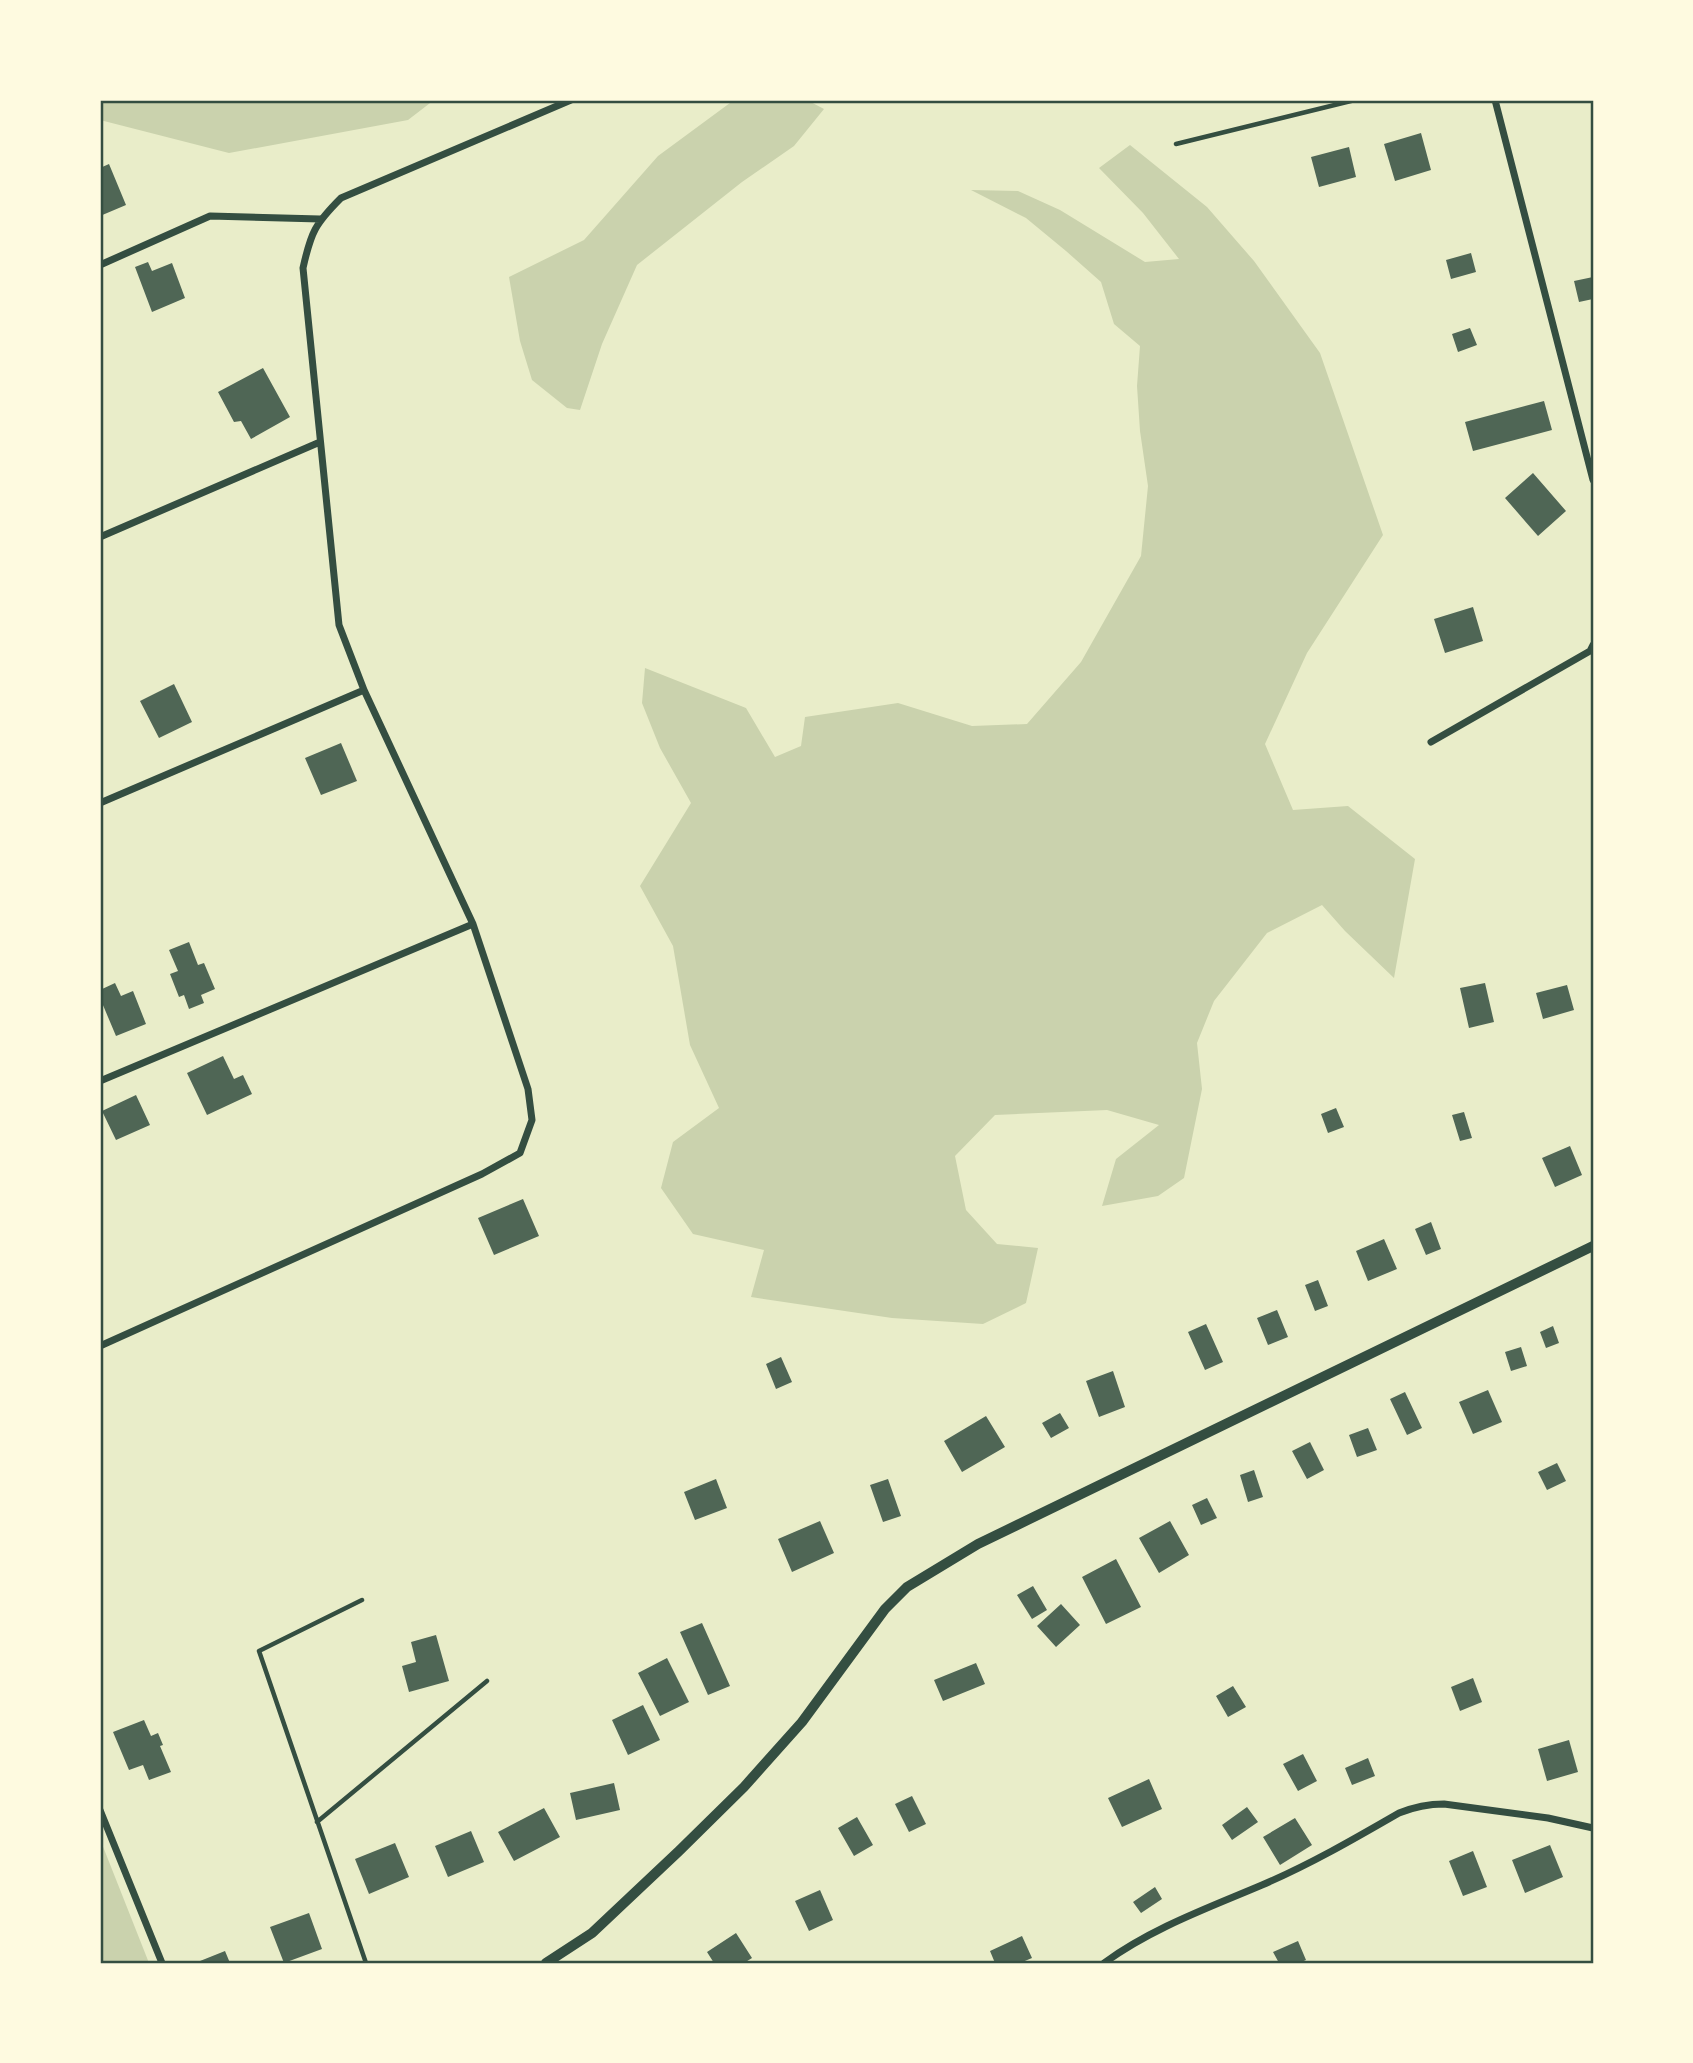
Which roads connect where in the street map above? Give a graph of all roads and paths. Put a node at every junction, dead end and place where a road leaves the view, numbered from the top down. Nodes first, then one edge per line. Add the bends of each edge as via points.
1 (571, 100) edge
2 (1355, 100) edge
3 (1495, 100) edge
4 (1177, 144) dead end
5 (320, 219) junction
6 (100, 265) edge
7 (320, 442) junction
8 (1593, 480) edge
9 (100, 537) edge
10 (1593, 645) edge
11 (364, 690) junction
12 (1431, 742) dead end
13 (100, 803) edge
14 (473, 924) junction
15 (100, 1081) edge
16 (1593, 1247) edge
17 (100, 1346) edge
18 (362, 1600) dead end
19 (487, 1681) dead end
20 (100, 1810) edge
21 (317, 1822) junction
22 (1593, 1828) edge
23 (162, 1963) edge
24 (366, 1963) edge
25 (546, 1963) edge
26 (1104, 1963) edge

1 - 5 street via 341,198
2 - 4 lane
3 - 8 street
5 - 6 street via 210,216
5 - 7 street via 309,240 303,268
7 - 9 street
7 - 11 street via 339,625
10 - 12 street via 1590,651
11 - 13 street
11 - 14 street
14 - 15 street
14 - 17 street via 528,1089 532,1120 520,1153
16 - 25 street via 978,1544 908,1587 884,1609 803,1722 744,1787 592,1933
18 - 21 lane via 259,1651
19 - 21 lane
20 - 23 street
21 - 24 lane
22 - 26 street via 1444,1804 1416,1807 1297,1869 1179,1920

